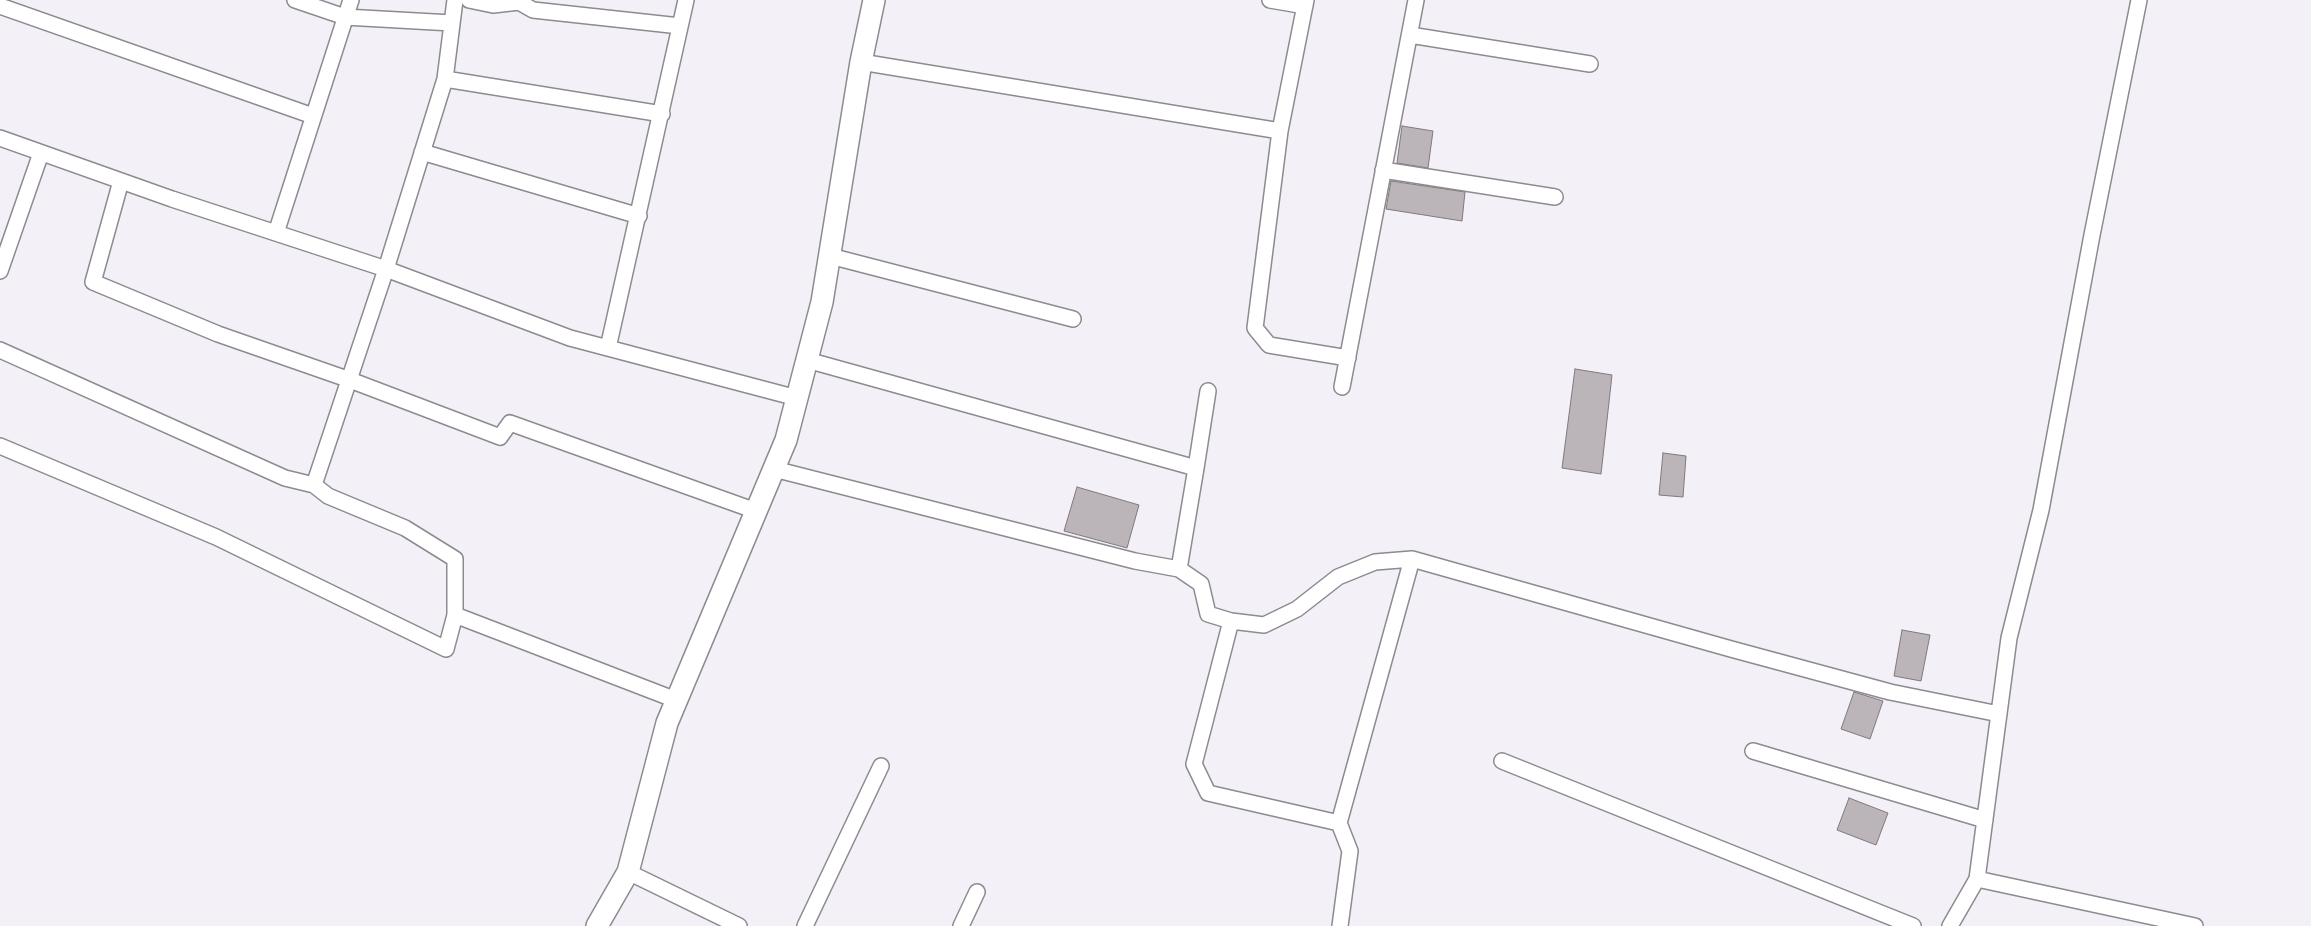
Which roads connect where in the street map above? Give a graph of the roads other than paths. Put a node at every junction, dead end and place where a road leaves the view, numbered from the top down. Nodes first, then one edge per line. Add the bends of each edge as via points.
1 (295, 0) edge
2 (351, 0) edge
3 (455, 0) edge
4 (469, 0) edge
5 (686, 0) edge
6 (874, 0) edge
7 (1270, 0) edge
8 (1416, 0) edge
9 (2139, 0) edge
10 (1306, 3) edge
11 (0, 6) edge
12 (345, 17) junction
13 (452, 23) junction
14 (680, 26) junction
15 (1410, 35) junction
16 (861, 62) junction
17 (1590, 64) dead end
18 (445, 79) junction
19 (662, 114) junction
20 (314, 116) junction
21 (1280, 131) junction
22 (0, 138) edge
23 (41, 152) junction
24 (422, 152) junction
25 (1383, 170) junction
26 (121, 181) junction
27 (1554, 197) dead end
28 (639, 216) junction
29 (276, 233) junction
30 (830, 256) junction
31 (386, 269) junction
32 (0, 271) edge
33 (1073, 319) dead end
34 (608, 348) junction
35 (0, 350) edge
36 (1348, 358) junction
37 (807, 360) junction
38 (350, 380) junction
39 (1342, 387) dead end
40 (1208, 391) dead end
41 (797, 398) junction
42 (0, 446) edge
43 (1196, 468) junction
44 (774, 469) junction
45 (314, 485) junction
46 (756, 511) junction
47 (1412, 559) junction
48 (1179, 570) junction
49 (455, 614) junction
50 (1231, 621) junction
51 (676, 700) junction
52 (1999, 714) junction
53 (1753, 751) dead end
54 (1502, 761) dead end
55 (882, 766) dead end
56 (1985, 820) junction
57 (1340, 823) junction
58 (628, 872) junction
59 (1977, 879) junction
60 (977, 892) dead end
61 (596, 926) edge
62 (739, 926) edge
63 (805, 926) edge
64 (961, 926) edge
65 (1340, 926) edge
66 (1913, 926) edge
67 (1950, 926) edge
68 (2195, 926) edge

1 - 12 street
2 - 12 street
3 - 13 street
4 - 14 street via 493,4 519,2 533,10
5 - 14 street
6 - 16 street
7 - 10 street
8 - 15 street
9 - 52 street via 2041,510 2009,638
10 - 21 street
11 - 20 street
12 - 13 street
12 - 20 street
13 - 18 street
14 - 19 street
15 - 17 street
15 - 25 street
16 - 21 street
16 - 30 street
18 - 19 street
18 - 24 street
19 - 28 street
20 - 29 street
21 - 36 street via 1255,328 1270,345
22 - 23 street
23 - 26 street
23 - 32 street
24 - 28 street
24 - 31 street
25 - 27 street
25 - 36 street
26 - 29 street
26 - 38 street via 93,282 218,334
28 - 34 street
29 - 31 street
30 - 33 street
30 - 37 street
31 - 34 street via 570,338
31 - 38 street
34 - 41 street
35 - 45 street via 285,478
36 - 39 street
37 - 41 street
37 - 43 street
38 - 45 street
38 - 46 street via 500,437 510,423
40 - 43 street
41 - 44 street
42 - 49 street via 216,537 446,649
43 - 48 street
44 - 46 street
44 - 48 street
45 - 49 street via 328,496 405,528 455,559
46 - 51 street
47 - 50 street via 1375,562 1338,576 1298,609 1264,625
47 - 52 street via 1890,692
47 - 57 street
48 - 50 street via 1201,584 1208,614
49 - 51 street
50 - 57 street via 1194,764 1208,793
51 - 58 street
52 - 56 street
53 - 56 street
54 - 66 street
55 - 63 street
56 - 59 street
57 - 65 street via 1350,851
58 - 61 street
58 - 62 street
59 - 67 street
59 - 68 street
60 - 64 street

